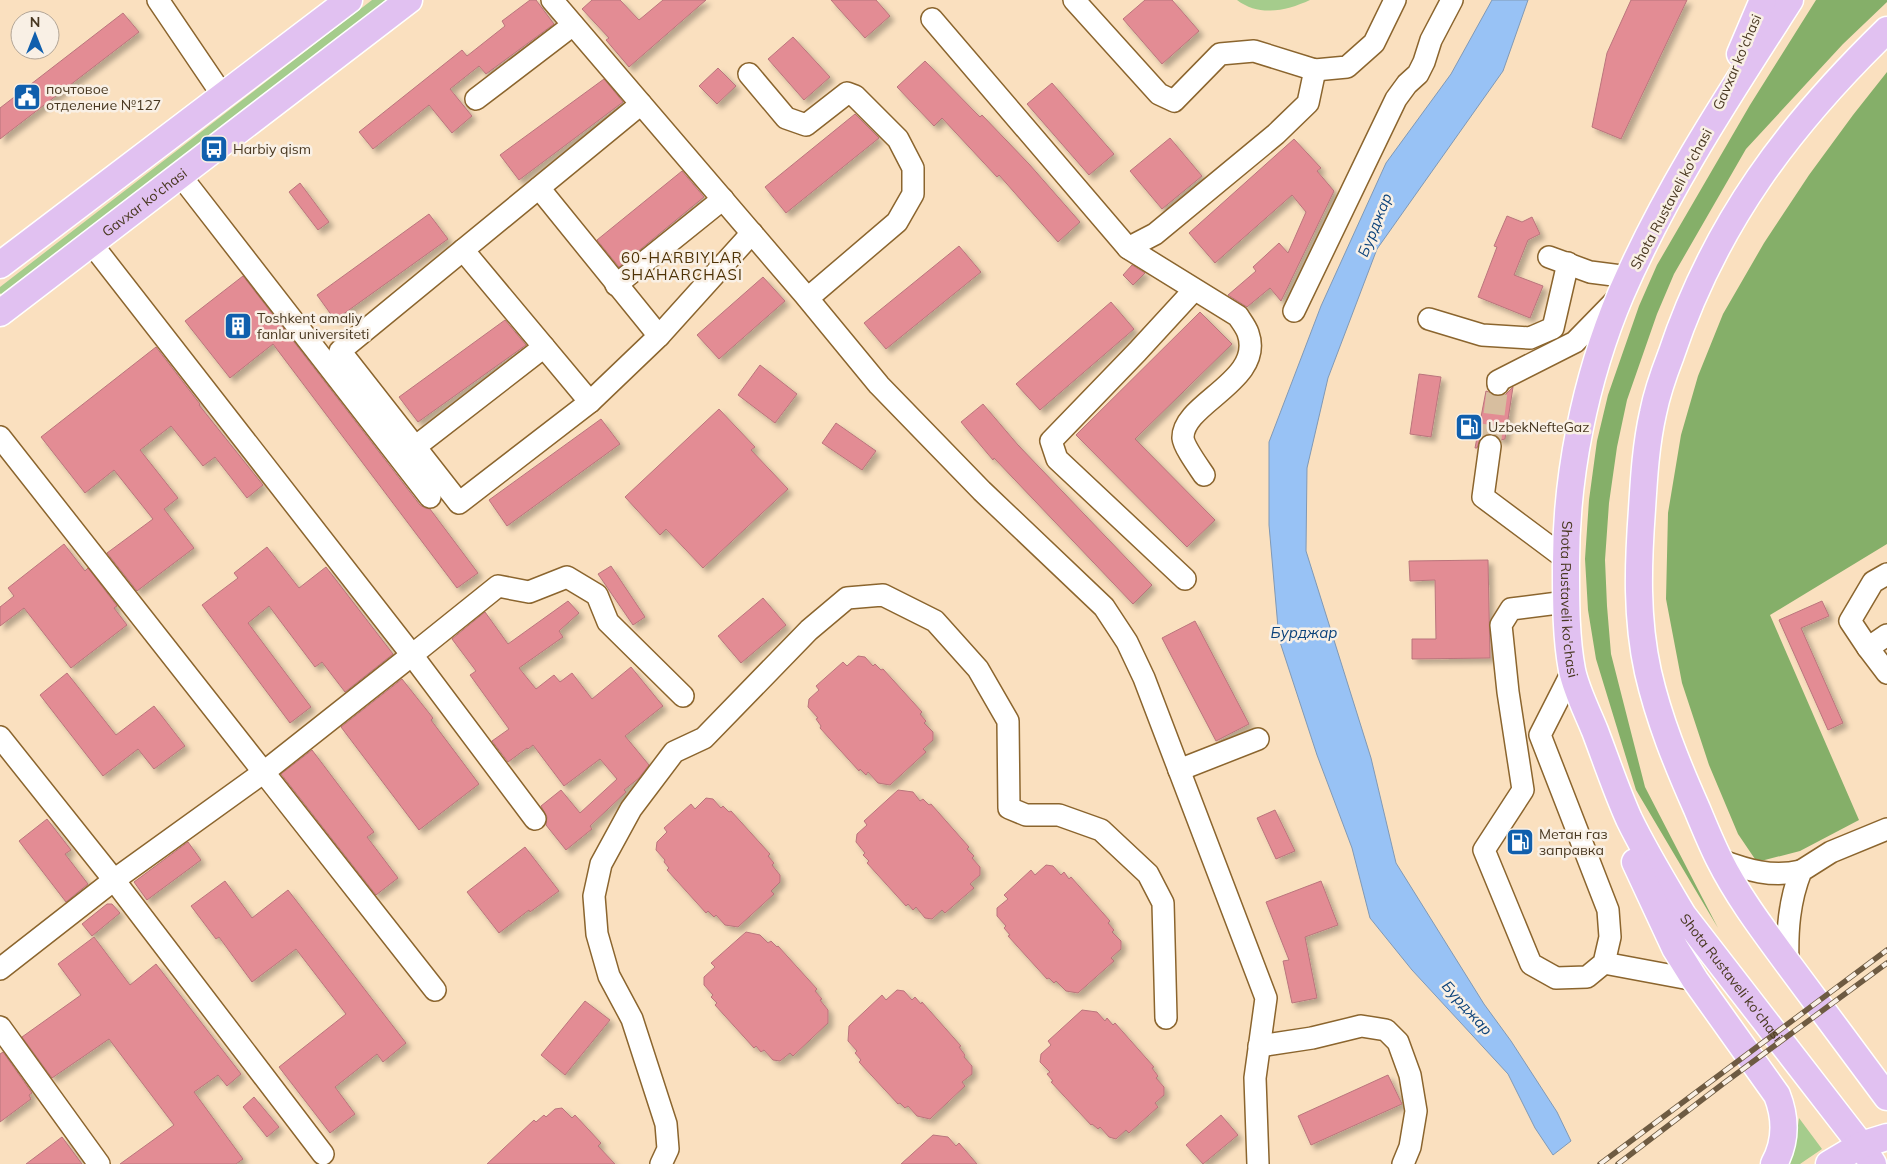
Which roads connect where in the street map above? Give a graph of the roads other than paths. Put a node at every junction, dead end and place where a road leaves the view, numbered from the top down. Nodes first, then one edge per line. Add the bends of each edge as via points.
1 (158, 0) edge
2 (348, 0) edge
3 (409, 0) edge
4 (552, 0) edge
5 (1074, 0) edge
6 (1396, 0) edge
7 (1452, 0) edge
8 (1763, 0) edge
9 (1790, 0) edge
10 (327, 8) edge
11 (932, 19) dead end
12 (573, 25) junction
13 (1887, 30) edge
14 (1315, 70) junction
15 (749, 74) dead end
16 (223, 96) junction
17 (476, 99) dead end
18 (641, 104) junction
19 (1710, 125) junction
20 (180, 175) junction
21 (539, 188) junction
22 (722, 199) junction
23 (752, 233) junction
24 (92, 243) junction
25 (1128, 248) junction
26 (463, 250) junction
27 (0, 265) edge
28 (616, 284) junction
29 (1625, 286) junction
30 (1194, 290) junction
31 (808, 298) junction
32 (1294, 311) dead end
33 (0, 313) edge
34 (1429, 319) dead end
35 (659, 336) junction
36 (544, 347) junction
37 (1498, 384) dead end
38 (590, 402) junction
39 (0, 437) edge
40 (1490, 446) tunnel mouth
41 (415, 447) junction
42 (1204, 475) dead end
43 (430, 497) dead end
44 (1566, 559) junction
45 (1887, 574) edge
46 (1186, 579) dead end
47 (1566, 602) junction
48 (1887, 635) edge
49 (1868, 648) junction
50 (412, 655) junction
51 (1572, 672) junction
52 (1887, 673) edge
53 (684, 696) dead end
54 (0, 737) edge
55 (1258, 739) dead end
56 (1179, 770) junction
57 (264, 772) junction
58 (535, 820) dead end
59 (1887, 829) edge
60 (1720, 860) junction
61 (1801, 871) junction
62 (114, 880) junction
63 (1604, 963) junction
64 (1788, 963) junction
65 (0, 970) edge
66 (1695, 980) junction
67 (435, 990) dead end
68 (1166, 1018) dead end
69 (0, 1027) edge
70 (1259, 1046) junction
71 (1887, 1097) edge
72 (1887, 1137) edge
73 (323, 1154) dead end
74 (1872, 1157) edge
75 (99, 1164) edge
76 (661, 1164) edge
77 (1258, 1164) edge
78 (1403, 1164) edge
79 (1774, 1164) edge
80 (1830, 1164) edge

1 - 16 street
2 - 10 main road
3 - 20 main road, Gavxar ko'chasi
4 - 12 street
5 - 14 street via 1159,94 1174,101 1220,54 1254,51
6 - 14 street via 1374,43 1347,67
7 - 32 street via 1418,74 1396,99
8 - 19 main road, Gavxar ko'chasi
9 - 19 main road, Shota Rustaveli ko'chasi
10 - 16 main road
11 - 25 street
12 - 17 street
12 - 18 street
13 - 60 main road via 1811,110 1770,160 1736,213 1683,319 1653,413 1645,462 1639,545 1642,635 1661,720 1675,760
14 - 25 street via 1308,103 1276,134 1155,234
15 - 31 street via 786,118 806,125 848,93 855,96 898,139 913,168 912,194 897,222
16 - 27 main road
18 - 21 street
18 - 22 street
19 - 29 main road, Shota Rustaveli ko'chasi
20 - 24 main road, Gavxar ko'chasi
20 - 43 street
21 - 26 street
21 - 28 street
22 - 23 street
22 - 28 street
23 - 31 street
23 - 35 street
24 - 33 main road, Gavxar ko'chasi
24 - 50 street
25 - 30 street
26 - 36 street
26 - 41 street via 340,352
28 - 35 street
29 - 34 street via 1558,260 1553,328 1530,338 1482,334
29 - 37 street via 1575,342 1498,381
29 - 44 main road, Shota Rustaveli ko'chasi via 1602,346 1587,399 1572,484
30 - 42 street via 1238,316 1248,332 1250,346 1248,359 1236,377 1196,412 1184,428 1183,440
30 - 46 street via 1050,441 1058,459
31 - 56 street via 879,385 982,491 1104,607 1136,660
35 - 38 street
36 - 38 street
36 - 41 street
38 - 41 street via 459,503
39 - 57 street
40 - 44 street via 1483,497
44 - 47 main road, Shota Rustaveli ko'chasi
45 - 49 street via 1873,582 1850,621
47 - 51 main road, Shota Rustaveli ko'chasi
47 - 63 street via 1511,609 1501,625 1523,790 1484,850 1532,964 1556,978 1587,977
48 - 49 street
49 - 52 street
50 - 53 street via 498,586 529,592 567,577 597,595 608,622
50 - 57 street
50 - 58 street
51 - 63 street via 1540,735 1608,910 1610,937
51 - 66 main road via 1592,755 1606,796 1657,912
51 - 74 main road, Shota Rustaveli ko'chasi via 1629,818 1678,907
54 - 62 street
55 - 56 street
56 - 70 street via 1266,998
57 - 62 street
57 - 67 street
59 - 61 street via 1831,852
60 - 61 street via 1761,873
60 - 64 main road via 1760,926
61 - 64 street via 1790,907
62 - 65 street
62 - 73 street
63 - 66 street
64 - 71 main road
66 - 79 main road via 1777,1095 1783,1118 1783,1136
68 - 76 street via 1163,903 1148,874 1101,830 1059,815 1026,815 1009,808 1008,721 978,668 935,621 883,595 847,598 809,630 704,738 674,752 631,809 601,864 594,896 597,934 609,976 632,1019 666,1124 668,1149
69 - 75 street
70 - 77 street via 1255,1078
70 - 78 street via 1361,1026 1386,1030 1398,1042 1410,1075 1416,1111 1410,1147
72 - 74 main road
74 - 80 main road

